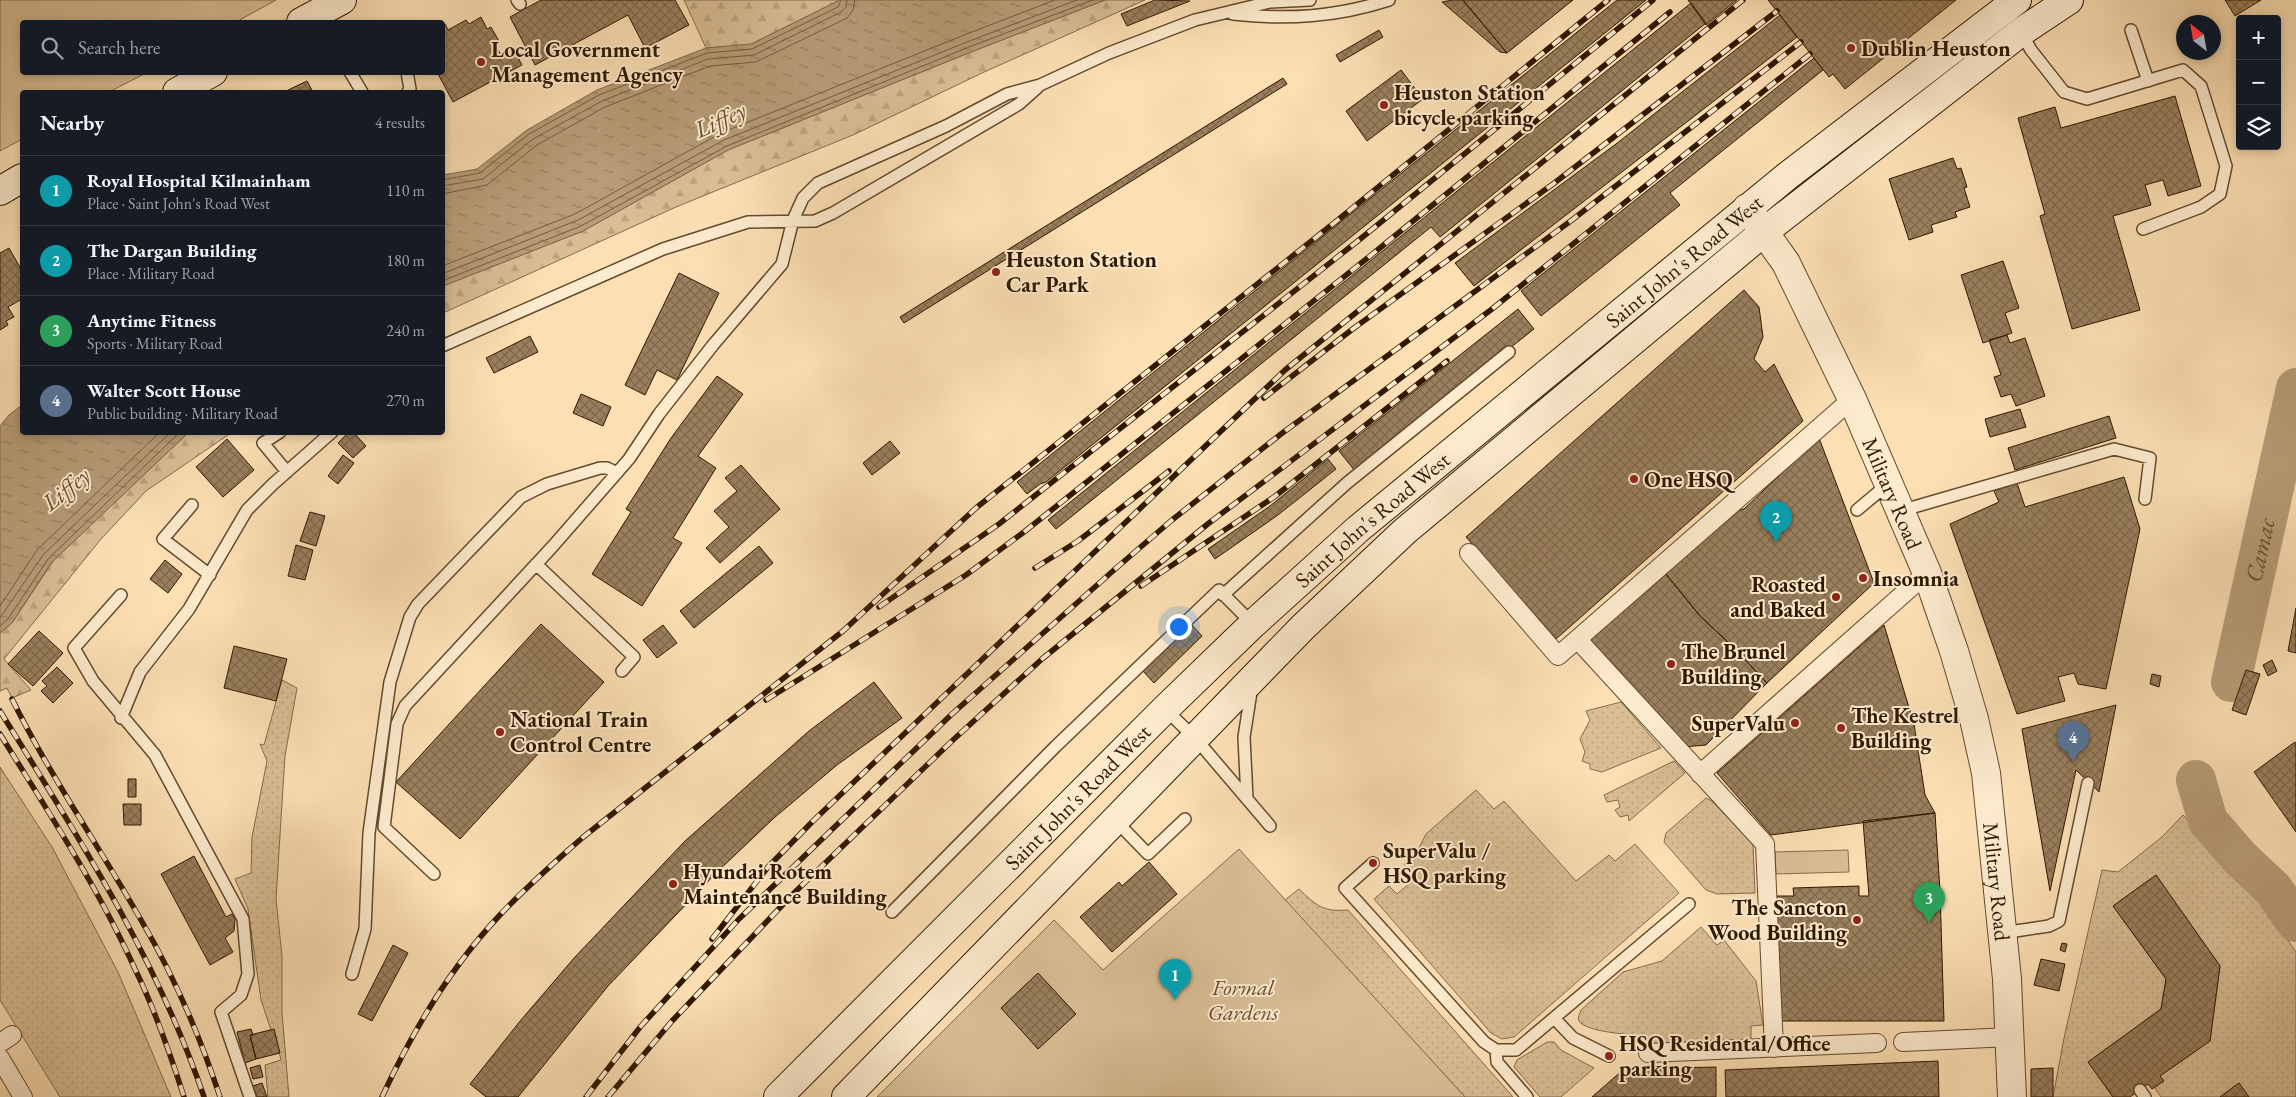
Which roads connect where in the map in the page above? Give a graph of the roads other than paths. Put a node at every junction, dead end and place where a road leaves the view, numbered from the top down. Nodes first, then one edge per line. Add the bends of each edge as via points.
1 (342, 0) edge
2 (1310, 0) edge
3 (1389, 0) edge
4 (2017, 0) edge
5 (2069, 0) edge
6 (1221, 13) junction
7 (313, 20) edge
8 (2131, 30) dead end
9 (2021, 32) junction
10 (208, 75) edge
11 (352, 75) edge
12 (408, 75) edge
13 (2148, 81) junction
14 (1040, 86) junction
15 (181, 90) edge
16 (361, 90) edge
17 (409, 90) edge
18 (20, 179) edge
19 (0, 191) edge
20 (1747, 208) junction
21 (793, 220) junction
22 (2143, 229) dead end
23 (1765, 231) junction
24 (445, 345) edge
25 (1509, 352) dead end
26 (1852, 399) junction
27 (275, 435) edge
28 (329, 435) edge
29 (287, 472) junction
30 (617, 473) junction
31 (1889, 484) junction
32 (2144, 500) dead end
33 (192, 505) dead end
34 (1856, 510) dead end
35 (1900, 511) junction
36 (1468, 553) dead end
37 (536, 564) junction
38 (1927, 573) junction
39 (210, 575) junction
40 (121, 595) dead end
41 (1223, 595) junction
42 (1253, 624) junction
43 (1578, 640) junction
44 (622, 670) dead end
45 (1254, 679) junction
46 (1165, 709) junction
47 (121, 718) junction
48 (1196, 739) junction
49 (1700, 774) junction
50 (2088, 783) dead end
51 (1247, 799) junction
52 (1185, 819) dead end
53 (1116, 821) junction
54 (1270, 826) dead end
55 (1373, 863) dead end
56 (434, 874) dead end
57 (1689, 904) dead end
58 (892, 912) dead end
59 (2002, 933) junction
60 (352, 974) dead end
61 (1554, 1018) junction
62 (2010, 1037) junction
63 (1903, 1042) dead end
64 (1877, 1043) dead end
65 (1774, 1048) junction
66 (1496, 1050) junction
67 (1648, 1053) dead end
68 (1609, 1056) dead end
69 (0, 1058) edge
70 (23, 1097) edge
71 (250, 1097) edge
72 (778, 1097) edge
73 (846, 1097) edge
74 (1527, 1097) edge
75 (2012, 1097) edge

1 - 7 main road
2 - 6 lane via 1270,2
3 - 6 lane via 1305,18
4 - 20 main road, Saint John's Road West
5 - 9 main road, Saint John's Road West
6 - 14 lane via 1109,53
8 - 13 lane
9 - 13 lane via 2064,92 2087,99
9 - 23 main road, Saint John's Road West
10 - 15 main road
11 - 16 lane
12 - 17 lane
13 - 22 lane via 2183,70 2202,86 2226,166 2220,194 2201,207
14 - 21 lane via 1019,104 833,213 815,221
14 - 21 lane via 1007,94 946,126 818,182 803,198
18 - 19 main road
20 - 23 main road, Military Road
20 - 42 main road, Saint John's Road West via 1365,523
21 - 24 lane via 748,222 663,249
21 - 30 lane via 782,264 713,345
23 - 26 main road, Military Road via 1786,262
23 - 45 main road, Saint John's Road West via 1405,530 1303,627
25 - 41 lane via 1347,483
26 - 31 main road, Military Road
26 - 43 street
27 - 29 lane via 262,443
28 - 29 lane
29 - 39 lane via 247,510
30 - 37 lane
30 - 60 lane via 600,468 547,484 521,497 418,604 410,617 390,682 369,833 365,929
31 - 34 lane
31 - 35 main road, Military Road
32 - 35 lane via 2150,458 2114,449
33 - 39 lane via 163,539
35 - 38 main road, Military Road
36 - 43 street via 1558,656
37 - 44 lane via 634,657
37 - 56 lane via 405,706 396,724 384,827
38 - 49 street
38 - 59 main road, Military Road via 1954,651 1986,773
39 - 47 lane via 189,609 140,672
40 - 47 lane via 74,648 92,681
41 - 42 lane
41 - 58 lane via 1219,590 1055,746
42 - 46 main road, Saint John's Road West
43 - 49 street
45 - 48 main road, Saint John's Road West
45 - 51 lane via 1244,736
46 - 48 lane
46 - 72 main road, Saint John's Road West
47 - 71 lane via 154,756 243,919 248,974 242,995 221,1012
48 - 51 lane
48 - 53 main road, Saint John's Road West
49 - 65 street via 1765,844
50 - 59 lane via 2059,921 2049,926
51 - 54 lane
52 - 53 lane via 1148,854
53 - 73 main road, Saint John's Road West
55 - 66 lane via 1344,888 1484,1042
57 - 61 lane
59 - 62 main road, Military Road
61 - 66 lane via 1516,1050
61 - 68 lane via 1574,1038
62 - 63 street
62 - 75 main road, Military Road
64 - 65 street
65 - 67 street
66 - 74 lane via 1497,1062
69 - 70 street

